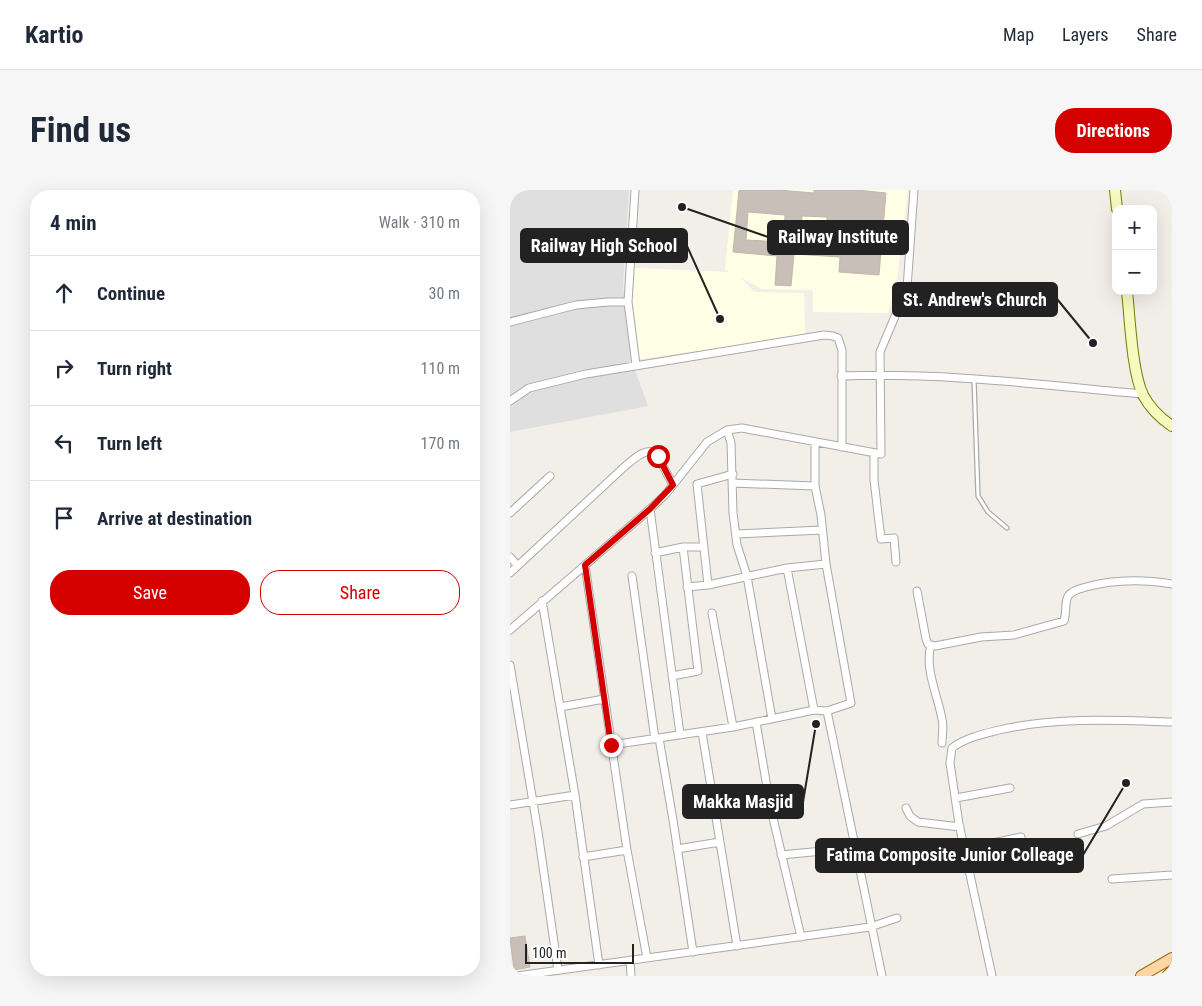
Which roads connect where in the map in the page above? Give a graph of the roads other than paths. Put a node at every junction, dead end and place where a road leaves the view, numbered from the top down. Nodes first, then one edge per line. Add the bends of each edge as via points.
1 (635, 190) edge
2 (914, 190) edge
3 (1115, 190) edge
4 (1117, 205) edge
5 (1127, 295) edge
6 (628, 302) junction
7 (510, 322) edge
8 (636, 365) junction
9 (881, 375) junction
10 (841, 376) junction
11 (974, 379) junction
12 (1143, 394) junction
13 (510, 400) edge
14 (1172, 426) edge
15 (727, 430) junction
16 (815, 442) junction
17 (842, 447) junction
18 (874, 453) junction
19 (733, 474) junction
20 (550, 476) dead end
21 (732, 483) junction
22 (673, 485) junction
23 (815, 486) junction
24 (650, 509) junction
25 (510, 513) edge
26 (1007, 528) dead end
27 (822, 530) junction
28 (736, 534) junction
29 (704, 546) junction
30 (683, 547) junction
31 (655, 553) junction
32 (510, 557) edge
33 (896, 562) dead end
34 (826, 564) junction
35 (517, 565) junction
36 (585, 565) junction
37 (787, 568) junction
38 (510, 573) edge
39 (632, 576) dead end
40 (747, 576) junction
41 (1172, 584) edge
42 (708, 585) junction
43 (688, 587) junction
44 (916, 591) dead end
45 (542, 601) junction
46 (712, 613) dead end
47 (510, 629) edge
48 (931, 645) junction
49 (510, 665) edge
50 (672, 676) junction
51 (604, 699) junction
52 (560, 707) junction
53 (814, 710) junction
54 (827, 711) junction
55 (772, 719) junction
56 (756, 722) junction
57 (1172, 722) edge
58 (733, 727) junction
59 (702, 732) junction
60 (680, 734) junction
61 (657, 738) junction
62 (942, 743) dead end
63 (611, 745) junction
64 (1010, 788) dead end
65 (575, 795) junction
66 (956, 798) junction
67 (533, 802) junction
68 (1172, 802) edge
69 (510, 805) edge
70 (906, 808) dead end
71 (960, 827) junction
72 (1078, 834) dead end
73 (1021, 837) dead end
74 (720, 842) junction
75 (854, 848) junction
76 (964, 848) junction
77 (677, 849) junction
78 (627, 850) junction
79 (781, 855) junction
80 (583, 857) junction
81 (1172, 875) edge
82 (1112, 879) dead end
83 (897, 918) dead end
84 (870, 927) junction
85 (801, 937) junction
86 (737, 946) junction
87 (693, 952) junction
88 (647, 958) junction
89 (1172, 958) edge
90 (630, 960) junction
91 (1172, 962) edge
92 (599, 965) junction
93 (558, 970) junction
94 (1172, 971) edge
95 (547, 974) edge
96 (517, 976) edge
97 (631, 976) edge
98 (882, 976) edge
99 (992, 976) edge
100 (1141, 976) edge
101 (1166, 976) edge

1 - 6 street
2 - 9 street via 906,288 880,352
3 - 4 street
5 - 12 street via 1136,366
6 - 7 street via 576,305
6 - 8 street
8 - 10 street via 824,335 838,338 841,344
8 - 13 street via 530,388
9 - 10 street
9 - 11 street
9 - 18 street via 881,454
10 - 17 street
11 - 12 street
11 - 26 lane via 978,496 988,512
12 - 14 street via 1156,414
15 - 16 street via 742,428
15 - 19 street
15 - 22 street via 708,442
16 - 17 street
16 - 23 street
17 - 18 street
18 - 33 street via 881,539 894,538
19 - 21 street
19 - 29 street via 696,484
20 - 25 street
21 - 23 street
21 - 28 street
22 - 24 street
22 - 35 street via 656,453 646,452
23 - 27 street
24 - 31 street
24 - 36 street
27 - 28 street
27 - 34 street
28 - 40 street
29 - 30 street
29 - 42 street
30 - 31 street
30 - 43 street
31 - 50 street
32 - 35 street
34 - 37 street
34 - 54 street via 851,703
35 - 38 street
36 - 45 street
36 - 51 street
37 - 40 street
37 - 53 street
39 - 61 street
40 - 42 street
40 - 55 street
41 - 48 street via 1146,580 1107,582 1075,590 1066,600 1064,622 1014,635
42 - 43 street
43 - 50 street via 698,671
44 - 48 street via 926,639
45 - 47 street
45 - 52 street
46 - 58 street
48 - 62 street via 928,654 943,720
49 - 67 street
50 - 60 street
51 - 52 street
51 - 63 street
52 - 65 street
53 - 54 street
53 - 55 street
54 - 75 street
55 - 56 street
56 - 58 street
56 - 79 street
57 - 66 street via 1066,720 1024,724 983,734 952,748 950,762
58 - 59 street
59 - 60 street
59 - 74 street
60 - 61 street
61 - 63 street
61 - 77 street
63 - 78 street
64 - 66 street
65 - 67 street
65 - 80 street
66 - 71 street
67 - 69 street
67 - 93 street
68 - 72 street via 1143,804 1106,826
70 - 71 street via 918,822
71 - 76 street
73 - 76 street
74 - 77 street
74 - 86 street
75 - 79 street
75 - 84 street
76 - 99 street
77 - 87 street
78 - 80 street
78 - 88 street
79 - 85 street
80 - 92 street
81 - 82 street
83 - 84 street
84 - 85 street
84 - 98 street
85 - 86 street
86 - 87 street
87 - 88 street
88 - 90 street
89 - 100 main road
90 - 92 street
90 - 97 street
91 - 101 street
92 - 93 street
93 - 95 street
94 - 101 main road
95 - 96 street

